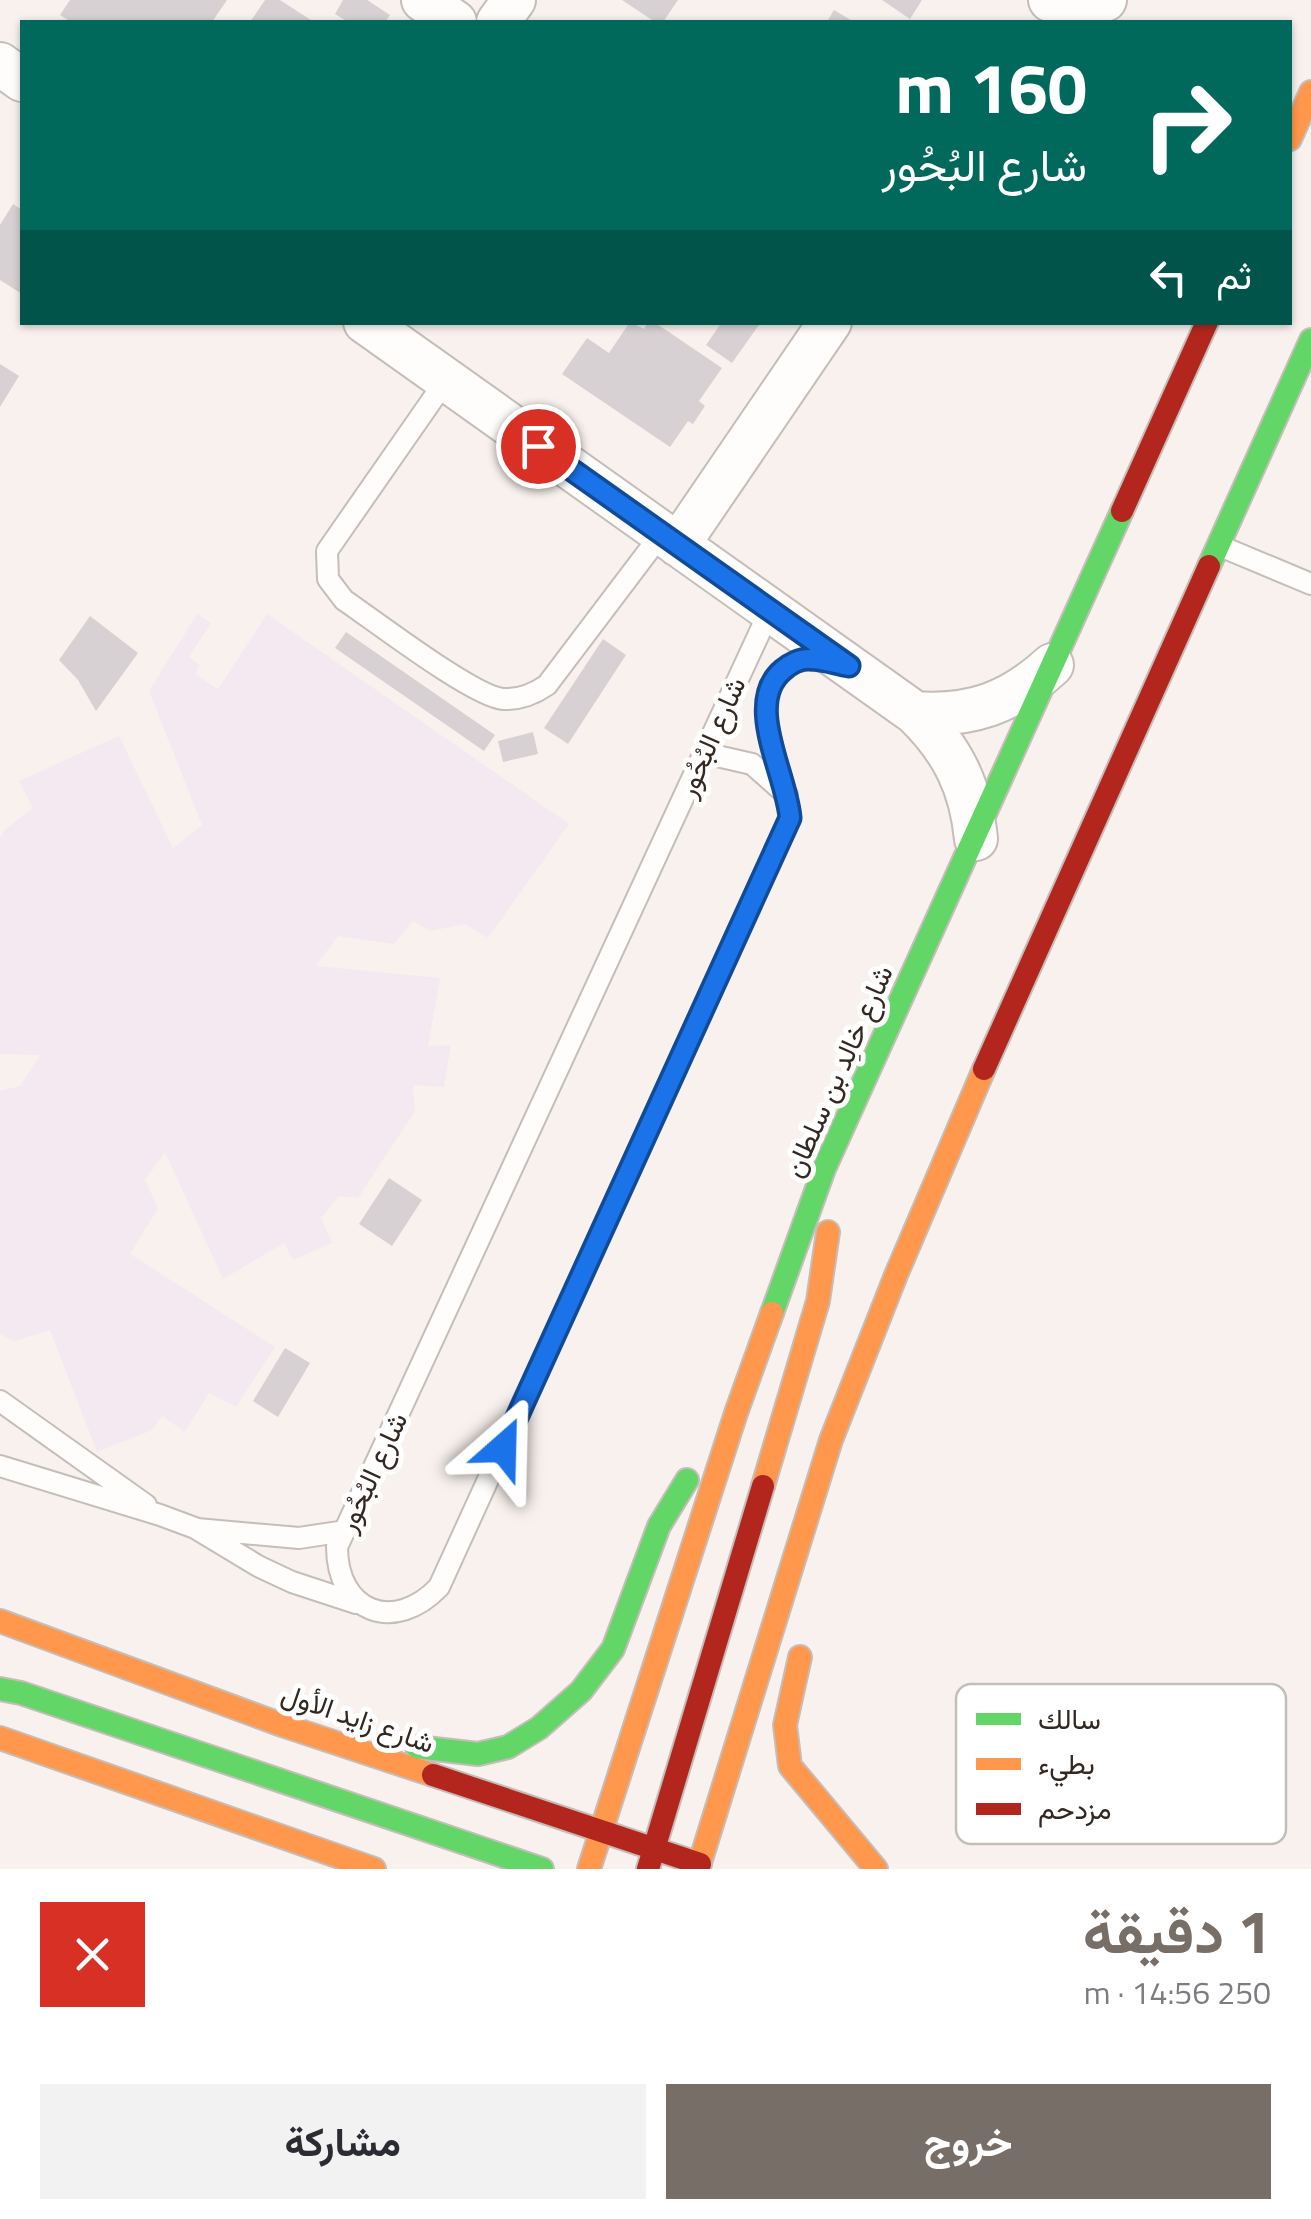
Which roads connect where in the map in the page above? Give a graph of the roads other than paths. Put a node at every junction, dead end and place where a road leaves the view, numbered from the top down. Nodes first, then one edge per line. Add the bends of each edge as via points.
1 (423, 0) edge
2 (1050, 0) edge
3 (1105, 0) edge
4 (451, 20) edge
5 (1311, 92) edge
6 (1292, 135) edge
7 (368, 325) edge
8 (828, 325) edge
9 (1206, 325) edge
10 (1311, 340) edge
11 (446, 380) junction
12 (670, 539) junction
13 (1218, 545) junction
14 (1311, 584) edge
15 (770, 610) junction
16 (1052, 665) junction
17 (849, 666) junction
18 (915, 712) junction
19 (704, 754) junction
20 (788, 796) junction
21 (976, 840) junction
22 (824, 1169) junction
23 (0, 1401) edge
24 (736, 1413) junction
25 (832, 1440) junction
26 (0, 1466) edge
27 (834, 1513) dead end
28 (160, 1514) junction
29 (196, 1528) junction
30 (344, 1531) junction
31 (362, 1605) junction
32 (0, 1621) edge
33 (806, 1637) dead end
34 (0, 1690) edge
35 (282, 1725) junction
36 (0, 1738) edge
37 (254, 1828) junction
38 (599, 1830) junction
39 (650, 1858) edge
40 (695, 1867) edge
41 (308, 1869) edge
42 (374, 1869) edge
43 (542, 1869) edge
44 (589, 1869) edge
45 (620, 1869) edge
46 (876, 1869) edge

1 - 4 street
2 - 3 street via 1074,7
5 - 6 main road
7 - 11 street
8 - 12 street
9 - 16 main road, شارع خالِد بن سلطان
10 - 13 main road
11 - 12 street
11 - 12 lane via 327,551 328,580 344,600 477,690 520,698 557,673
12 - 15 street
13 - 14 lane
13 - 25 main road via 994,1045
15 - 17 street
15 - 19 lane, شارع البُحُور
16 - 18 street via 1004,701 975,711
16 - 21 main road, شارع خالِد بن سلطان
17 - 18 street
17 - 20 lane, شارع البُحُور via 808,658 784,669 768,689 765,714
18 - 21 street via 966,782
19 - 20 lane via 752,764
19 - 30 lane, شارع البُحُور
20 - 31 lane, شارع البُحُور via 790,818 439,1588 404,1613
21 - 22 main road, شارع خالِد بن سلطان
22 - 24 main road, شارع خالِد بن سلطان
22 - 39 main road via 829,1216 818,1302
23 - 28 lane
24 - 35 main road via 659,1526 604,1664 525,1740 485,1755 464,1755
24 - 38 main road, شارع خالِد بن سلطان
25 - 27 main road
25 - 40 main road
26 - 28 lane
28 - 29 lane
29 - 30 lane via 299,1538
29 - 31 lane via 258,1566
30 - 31 lane, شارع البُحُور via 337,1568 345,1590
32 - 35 main road, شارع زايد الأول
33 - 46 main road via 782,1727 784,1748 802,1782
34 - 43 main road
35 - 38 main road, شارع زايد الأول
36 - 37 main road
37 - 41 main road
37 - 42 main road
38 - 39 main road, شارع زايد الأول
38 - 44 main road, شارع خالِد بن سلطان
38 - 45 main road
39 - 40 main road, شارع زايد الأول

